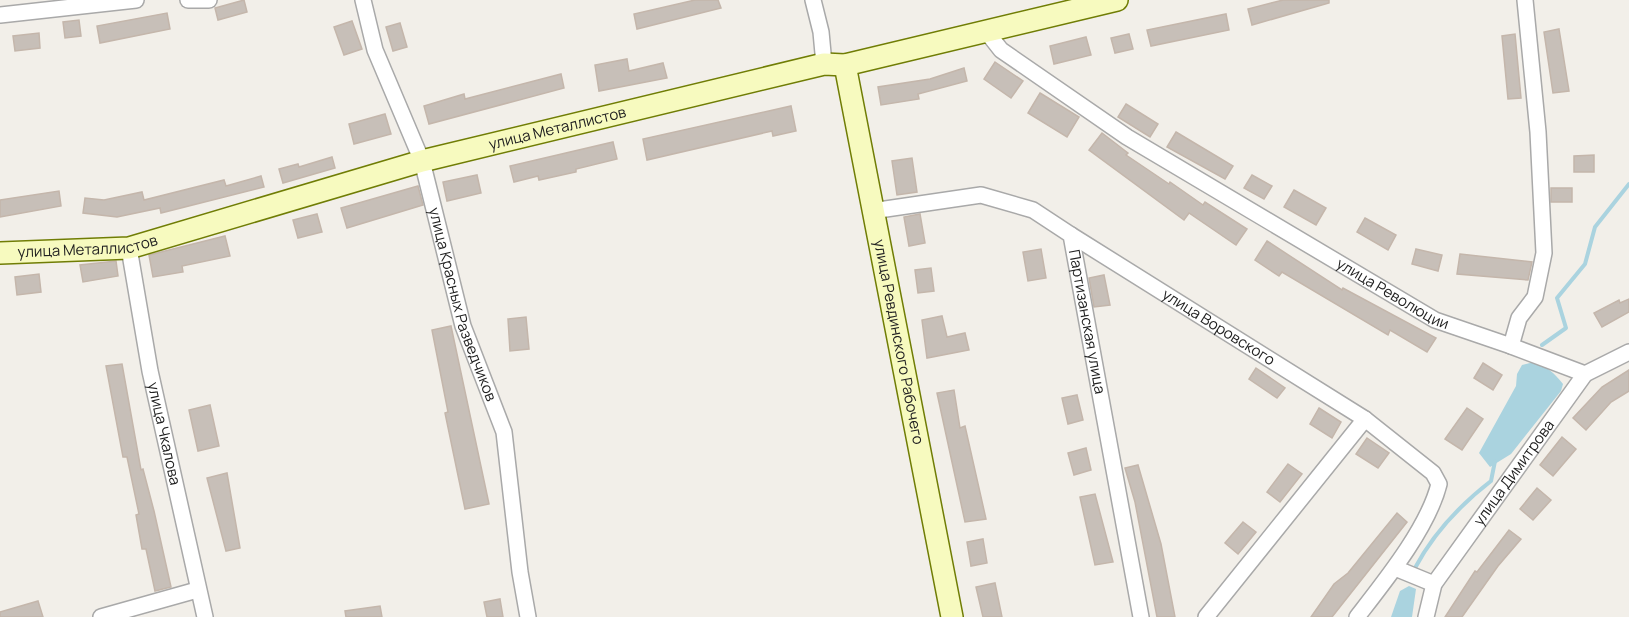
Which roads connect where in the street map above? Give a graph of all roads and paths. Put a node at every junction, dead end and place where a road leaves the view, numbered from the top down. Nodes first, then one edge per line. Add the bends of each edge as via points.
1 (136, 0) edge
2 (188, 0) edge
3 (207, 0) edge
4 (363, 0) edge
5 (813, 0) edge
6 (1117, 0) edge
7 (1525, 0) edge
8 (0, 15) edge
9 (987, 31) junction
10 (834, 65) junction
11 (422, 161) junction
12 (872, 212) junction
13 (1071, 235) junction
14 (129, 248) junction
15 (0, 253) edge
16 (1510, 346) junction
17 (1629, 352) edge
18 (1585, 374) junction
19 (1365, 419) junction
20 (1395, 568) junction
21 (1434, 584) junction
22 (197, 590) junction
23 (101, 617) edge
24 (205, 617) edge
25 (528, 617) edge
26 (952, 617) edge
27 (1141, 617) edge
28 (1206, 617) edge
29 (1357, 617) edge
30 (1426, 617) edge

1 - 8 street
2 - 3 street
4 - 11 street, улица Красных Разведчиков via 375,50
5 - 10 street, улица Ревдинского Рабочего
6 - 9 street, улица Металлистов
7 - 16 street via 1538,132 1544,253 1535,297 1519,318
9 - 10 street, улица Металлистов
9 - 16 street, улица Революции via 1001,50 1127,137 1435,320
10 - 11 street, улица Металлистов
10 - 12 street, улица Ревдинского Рабочего
11 - 14 street, улица Металлистов
11 - 25 street, улица Красных Разведчиков via 463,326 504,432
12 - 13 street, Партизанская улица via 981,195 1033,210
12 - 26 street, улица Ревдинского Рабочего
13 - 19 street, улица Воровского
13 - 27 street, Партизанская улица
14 - 15 street, улица Металлистов
14 - 22 street, улица Чкалова via 150,371
16 - 18 street, улица Революции
17 - 18 street, улица Димитрова
18 - 21 street, улица Димитрова
19 - 20 street, улица Воровского via 1433,473 1439,484 1436,498
19 - 28 street
20 - 21 street
20 - 29 street
21 - 30 street, улица Димитрова
22 - 23 street
22 - 24 street, улица Чкалова

